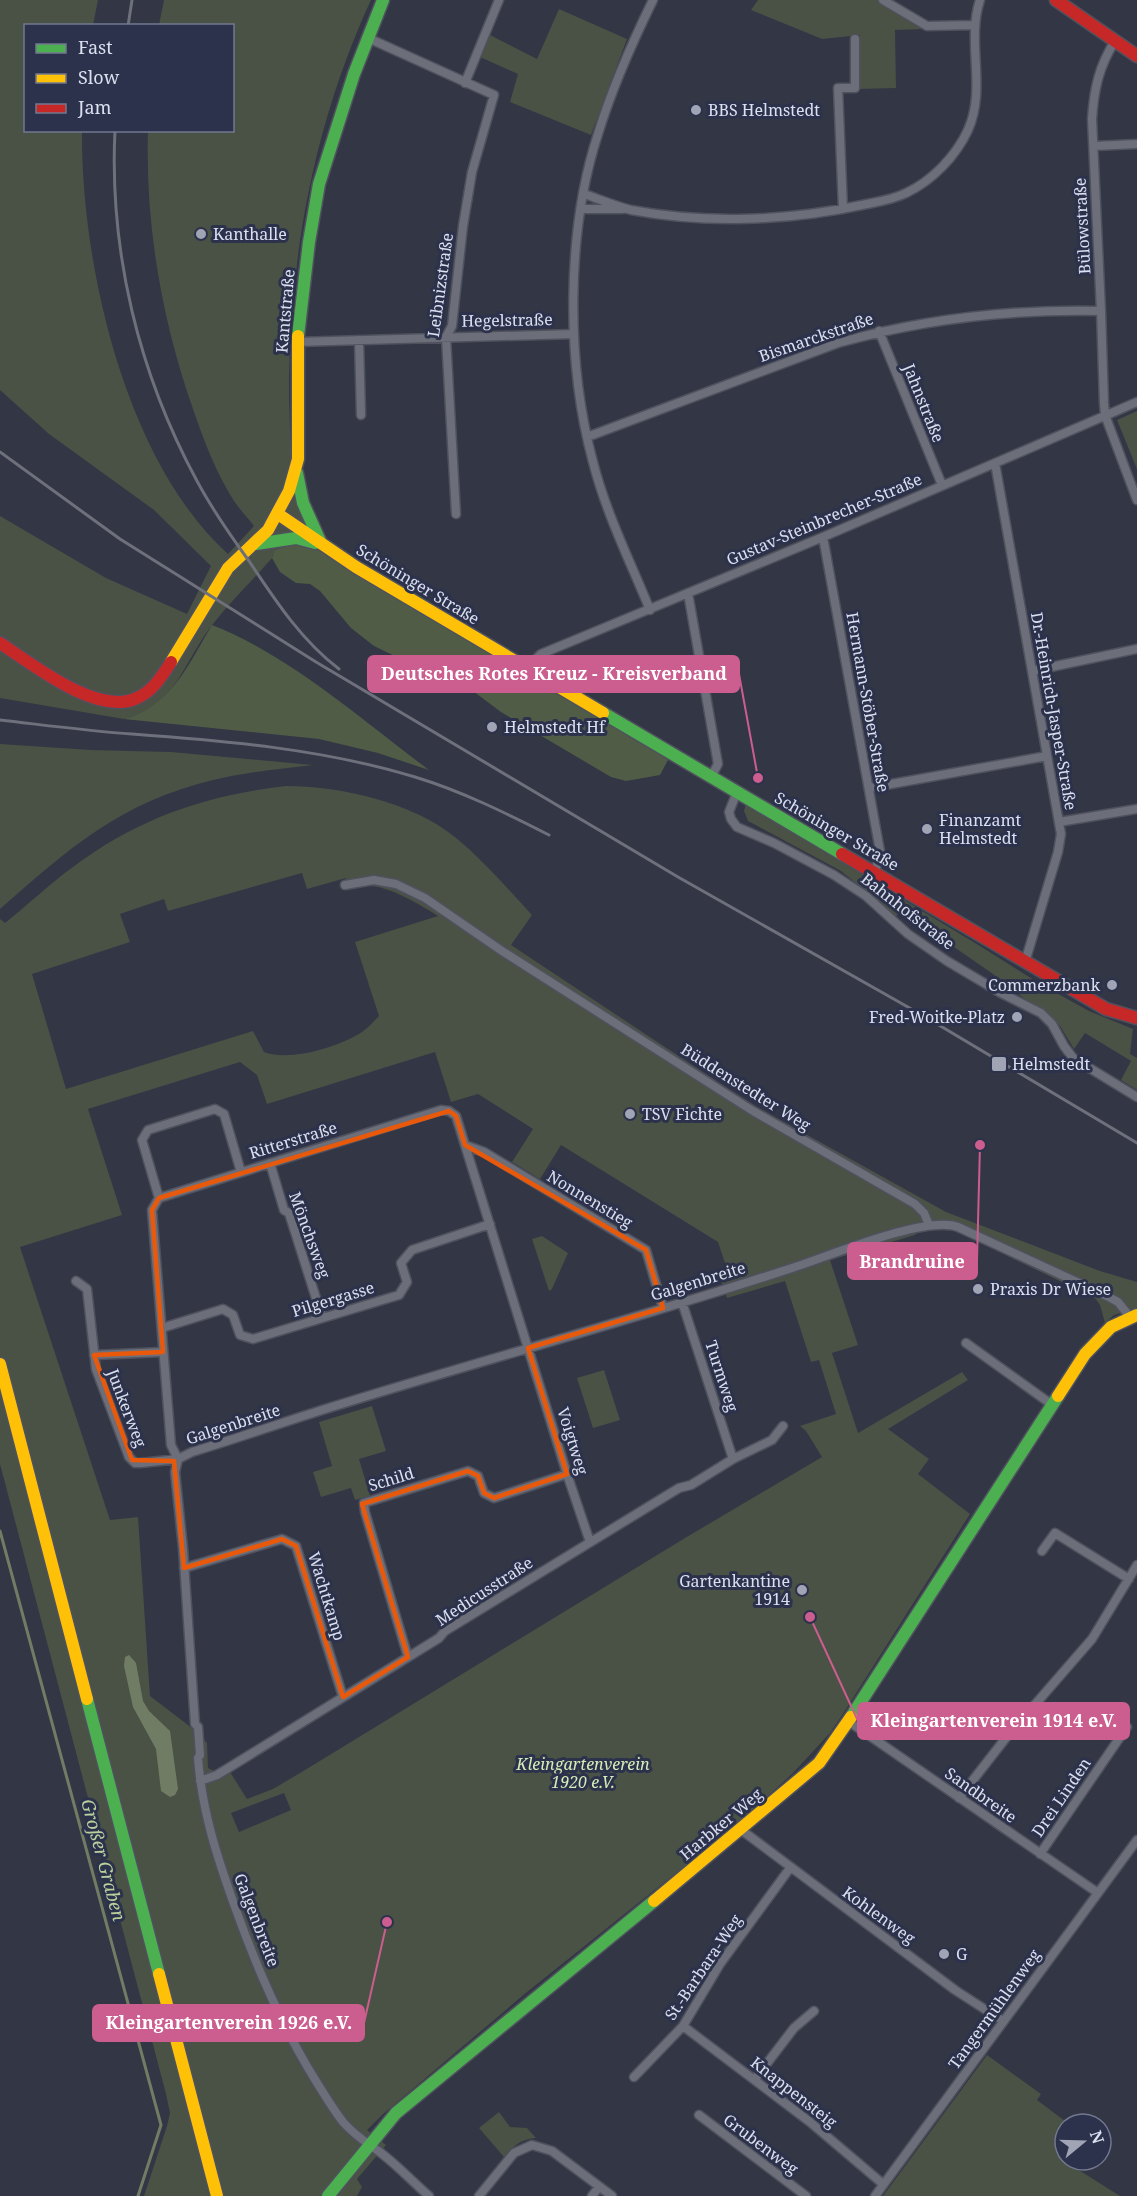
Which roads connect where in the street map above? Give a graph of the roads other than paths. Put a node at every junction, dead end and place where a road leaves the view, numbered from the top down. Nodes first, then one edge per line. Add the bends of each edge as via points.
1 (383, 0) edge
2 (500, 0) edge
3 (653, 0) edge
4 (883, 0) edge
5 (980, 0) edge
6 (1056, 0) edge
7 (975, 25) junction
8 (368, 38) junction
9 (855, 39) dead end
10 (1115, 40) junction
11 (1137, 56) edge
12 (465, 83) junction
13 (1137, 144) edge
14 (1094, 146) junction
15 (584, 194) junction
16 (581, 209) junction
17 (628, 209) junction
18 (843, 209) junction
19 (1101, 311) junction
20 (879, 331) junction
21 (574, 334) junction
22 (446, 337) junction
23 (359, 340) junction
24 (297, 342) junction
25 (1137, 402) edge
26 (361, 415) dead end
27 (1105, 415) junction
28 (587, 437) junction
29 (995, 463) junction
30 (296, 468) junction
31 (942, 485) junction
32 (1137, 500) edge
33 (278, 513) junction
34 (456, 514) dead end
35 (823, 537) junction
36 (254, 544) junction
37 (322, 544) junction
38 (688, 593) junction
39 (650, 610) junction
40 (0, 643) edge
41 (1137, 649) edge
42 (526, 669) junction
43 (1032, 671) junction
44 (1047, 756) junction
45 (711, 777) junction
46 (869, 788) junction
47 (737, 792) junction
48 (1137, 809) edge
49 (1059, 822) junction
50 (875, 873) junction
51 (345, 885) dead end
52 (1025, 962) junction
53 (1137, 1018) edge
54 (1137, 1097) edge
55 (465, 1145) junction
56 (270, 1163) junction
57 (241, 1172) junction
58 (159, 1198) junction
59 (490, 1224) junction
60 (929, 1225) junction
61 (76, 1281) dead end
62 (682, 1302) junction
63 (663, 1308) junction
64 (1133, 1316) edge
65 (322, 1317) junction
66 (162, 1328) junction
67 (966, 1343) dead end
68 (528, 1348) junction
69 (163, 1352) junction
70 (94, 1355) junction
71 (0, 1364) edge
72 (1051, 1404) junction
73 (783, 1426) dead end
74 (178, 1459) junction
75 (732, 1459) junction
76 (567, 1474) junction
77 (590, 1542) junction
78 (1042, 1551) dead end
79 (1137, 1565) edge
80 (184, 1568) junction
81 (1133, 1577) edge
82 (408, 1657) junction
83 (343, 1697) junction
84 (848, 1721) junction
85 (1127, 1727) dead end
86 (200, 1781) junction
87 (959, 1798) junction
88 (740, 1829) junction
89 (1137, 1840) edge
90 (1040, 1854) junction
91 (790, 1868) junction
92 (1098, 1893) junction
93 (814, 2011) dead end
94 (1003, 2021) junction
95 (683, 2026) junction
96 (634, 2077) dead end
97 (754, 2079) junction
98 (699, 2115) dead end
99 (368, 2145) junction
100 (883, 2184) junction
101 (599, 2187) junction
102 (217, 2196) edge
103 (328, 2196) edge
104 (429, 2196) edge
105 (479, 2196) edge
106 (592, 2196) edge
107 (612, 2196) edge
108 (806, 2196) edge
109 (875, 2196) edge

1 - 8 main road, Kantstraße
2 - 12 street
3 - 15 street via 598,134
4 - 7 street via 927,26
5 - 7 street
6 - 10 main road
7 - 18 street via 978,92 969,127 956,150 926,181 907,193
8 - 12 street
8 - 24 main road, Kantstraße via 320,184 307,252
9 - 18 street via 855,88 838,88
10 - 11 main road
10 - 14 street, Bülowstraße via 1094,88
12 - 22 street, Leibnizstraße via 494,95 472,172 452,326
13 - 14 street
14 - 19 street, Bülowstraße
15 - 16 street
15 - 17 street
16 - 17 street
16 - 21 street
17 - 18 street via 728,218
19 - 20 street, Bismarckstraße via 984,316
19 - 27 street, Bülowstraße
20 - 28 street, Bismarckstraße
20 - 31 street, Jahnstraße
21 - 22 street, Hegelstraße
21 - 28 street
22 - 23 street, Hegelstraße
22 - 34 street, Leibnizstraße
23 - 24 street, Hegelstraße
23 - 26 street
24 - 30 main road, Kantstraße
25 - 27 street, Gustav-Steinbrecher-Straße
27 - 29 street, Gustav-Steinbrecher-Straße
27 - 32 street, Bülowstraße
28 - 39 street via 602,493
29 - 31 street, Gustav-Steinbrecher-Straße
29 - 43 street, Dr.-Heinrich-Jasper-Straße
30 - 33 main road, Kantstraße
30 - 37 main road via 303,503
31 - 35 street, Gustav-Steinbrecher-Straße
33 - 36 main road, Kantstraße
33 - 37 main road, Schöninger Straße
35 - 38 street, Gustav-Steinbrecher-Straße
35 - 46 street, Hermann-Stöber-Straße
36 - 37 main road via 296,538
36 - 40 main road, Kantstraße via 228,568 159,681 131,701 99,700
37 - 42 main road, Schöninger Straße
38 - 39 street, Gustav-Steinbrecher-Straße
38 - 45 street via 718,764
39 - 42 street, Gustav-Steinbrecher-Straße via 541,654
41 - 43 street
42 - 45 main road, Schöninger Straße
43 - 44 street, Dr.-Heinrich-Jasper-Straße
44 - 46 street
44 - 49 street, Dr.-Heinrich-Jasper-Straße
45 - 47 main road, Schöninger Straße
46 - 50 street, Hermann-Stöber-Straße via 880,851
47 - 50 main road, Schöninger Straße
47 - 54 street, Bahnhofstraße via 729,812 737,827 834,875 947,962 1041,1013 1073,1058
48 - 49 street
49 - 52 street, Dr.-Heinrich-Jasper-Straße via 1058,852
50 - 52 main road, Schöninger Straße
51 - 60 street, Büddenstedter Weg via 374,880 396,884 425,898 753,1111 915,1204
52 - 53 main road, Schöninger Straße via 1107,1009
55 - 56 street, Ritterstraße via 456,1116 441,1110
55 - 59 street, Ritterstraße
55 - 63 street, Nonnenstieg via 484,1152 646,1250
56 - 57 street, Ritterstraße
56 - 65 street, Mönchsweg
57 - 58 street, Ritterstraße
57 - 58 street via 224,1114 215,1109 148,1130 142,1140
58 - 66 street via 152,1210
59 - 65 street, Pilgergasse via 411,1250 401,1263 407,1282 399,1295
59 - 68 street, Ritterstraße
60 - 62 street, Galgenbreite
60 - 64 street via 958,1227 1119,1302
61 - 70 street, Junkerweg via 87,1289
62 - 63 street, Galgenbreite
62 - 75 street, Turmweg
63 - 68 street, Galgenbreite
64 - 72 main road, Harbker Weg via 1111,1327 1093,1345
65 - 66 street, Pilgergasse via 253,1339 240,1335 233,1315 223,1309
66 - 69 street
67 - 72 street
68 - 74 street, Galgenbreite via 322,1410
68 - 76 street, Voigtweg
69 - 70 street, Junkerweg
69 - 74 street via 171,1445
70 - 74 street, Junkerweg via 132,1460 141,1463
71 - 102 main road
72 - 84 main road, Harbker Weg
73 - 75 street, Medicusstraße via 772,1440
74 - 80 street, Galgenbreite via 175,1472
75 - 77 street, Medicusstraße
76 - 77 street, Voigtweg
76 - 82 street, Schild via 494,1498 484,1493 478,1476 468,1471 364,1503
77 - 82 street, Medicusstraße
78 - 81 street via 1055,1533
79 - 81 street
80 - 83 street, Wachtkamp via 282,1539 296,1546
80 - 86 street, Galgenbreite
81 - 87 street via 1088,1645
82 - 83 street, Medicusstraße
83 - 86 street, Medicusstraße via 217,1775
84 - 87 street, Sandbreite
84 - 88 main road, Harbker Weg via 819,1763
85 - 90 street, Drei Linden
86 - 99 street, Galgenbreite via 215,1849 266,1986 330,2103
87 - 90 street, Sandbreite
88 - 91 street, Kohlenweg
88 - 99 main road, Harbker Weg via 414,2097
89 - 92 street, Tangermühlenweg
90 - 92 street, Sandbreite
91 - 94 street, Kohlenweg
91 - 95 street, St.-Barbara-Weg via 720,1964
92 - 94 street, Tangermühlenweg
93 - 97 street via 794,2028
94 - 100 street, Tangermühlenweg
95 - 96 street, St.-Barbara-Weg
95 - 97 street, Knappensteig
97 - 100 street, Knappensteig
98 - 108 street, Grubenweg
99 - 103 main road, Harbker Weg
99 - 104 street, Galgenbreite
100 - 109 street, Tangermühlenweg
101 - 105 street via 552,2151 532,2145 513,2153
101 - 106 street
101 - 107 street

